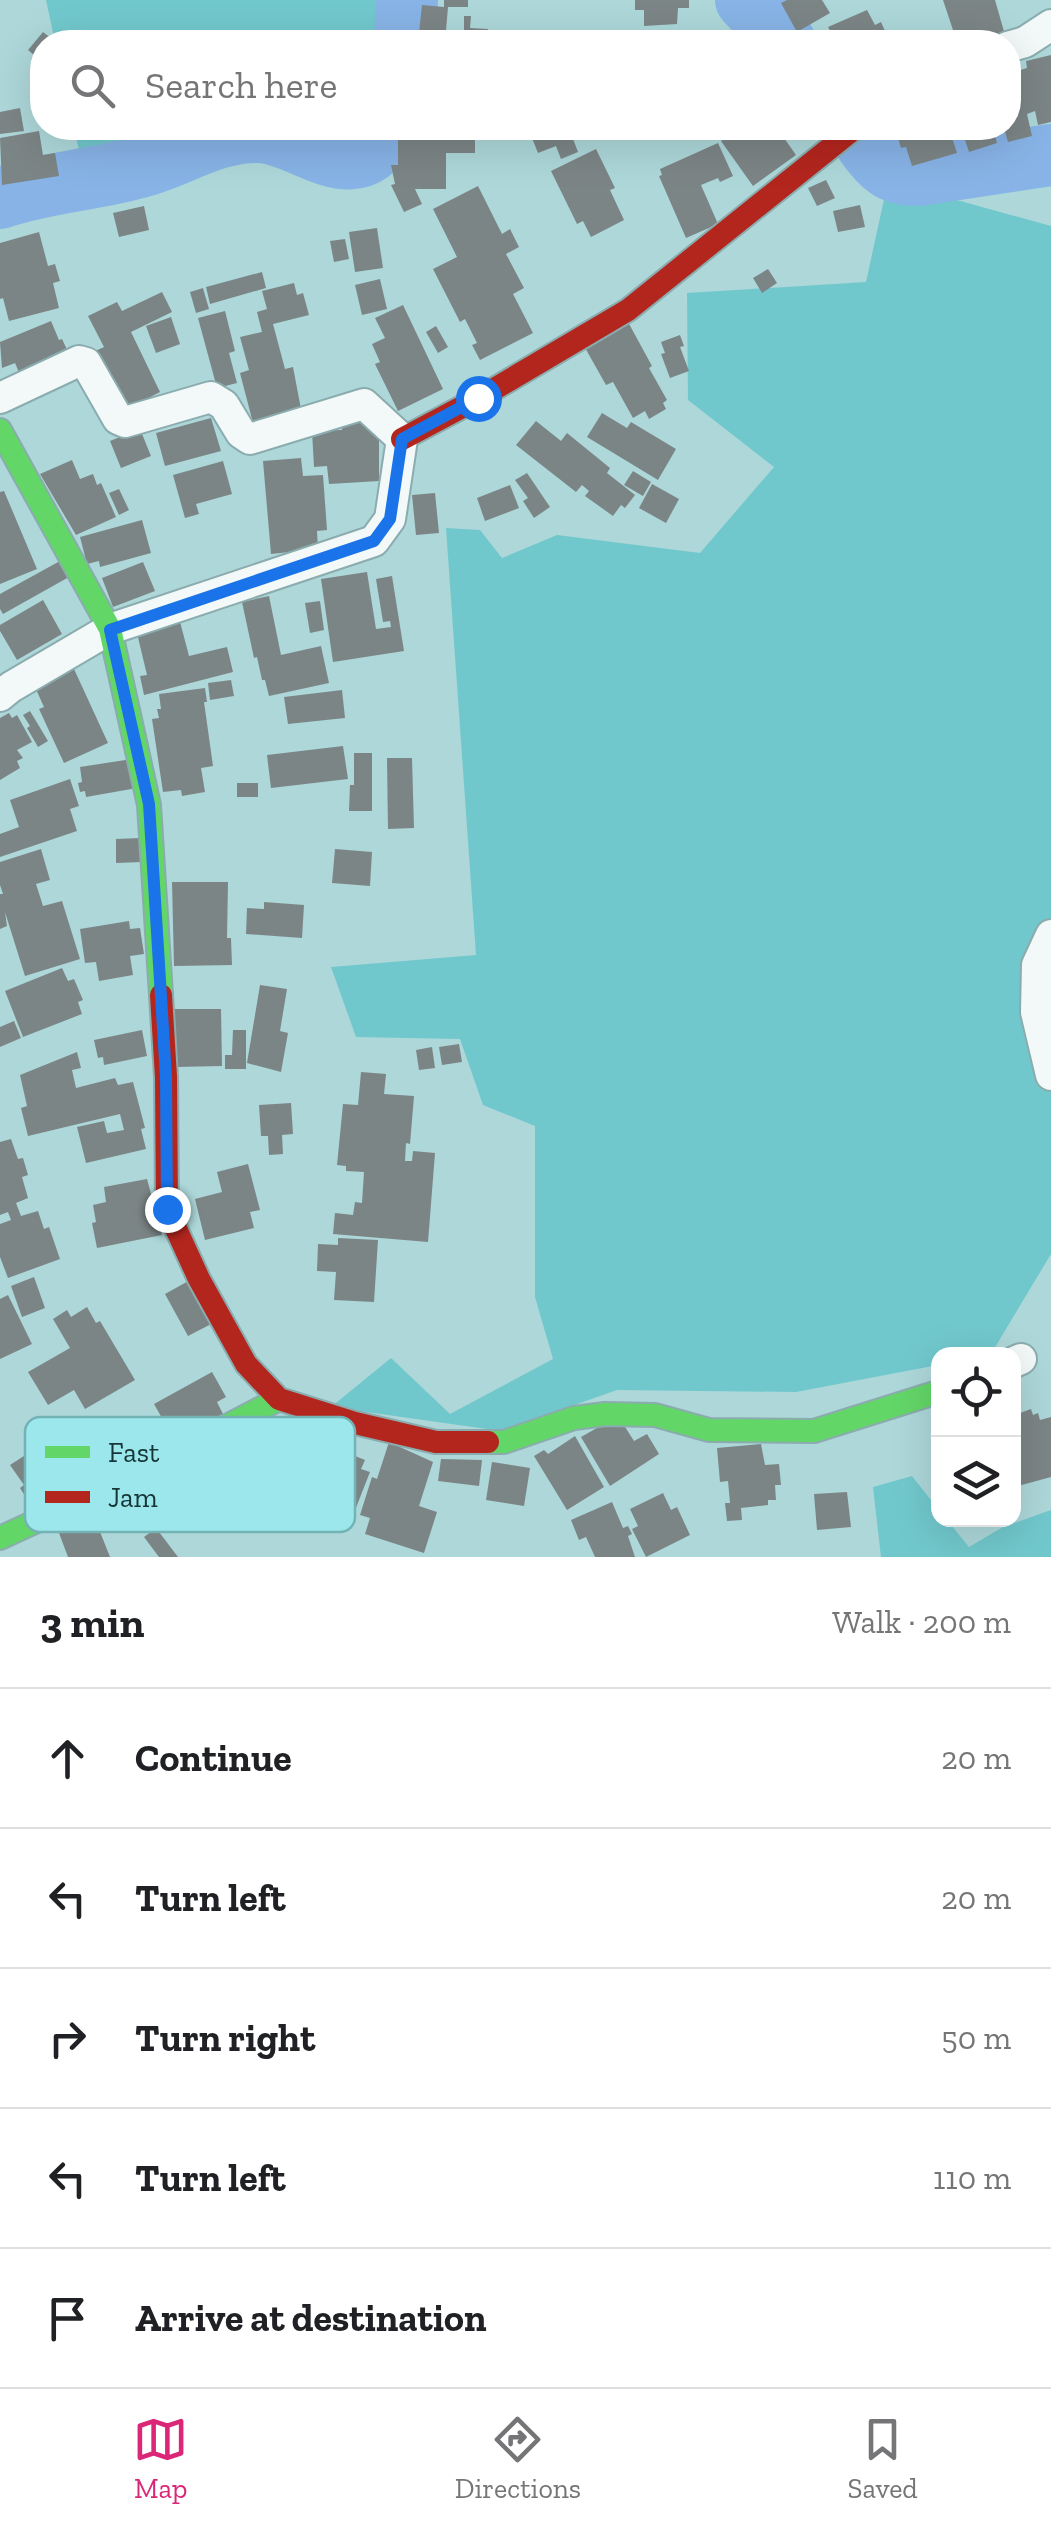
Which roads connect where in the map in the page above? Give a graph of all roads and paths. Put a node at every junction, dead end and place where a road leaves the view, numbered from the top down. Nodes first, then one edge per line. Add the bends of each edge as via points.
1 (1051, 25) edge
2 (1021, 43) edge
3 (840, 140) edge
4 (0, 398) edge
5 (0, 430) edge
6 (402, 439) junction
7 (110, 630) junction
8 (0, 696) edge
9 (1051, 935) edge
10 (1051, 1075) edge
11 (931, 1394) edge
12 (278, 1399) junction
13 (244, 1417) edge
14 (336, 1417) edge
15 (355, 1423) edge
16 (25, 1526) edge
17 (0, 1538) edge

1 - 2 street
3 - 6 street via 628,310
4 - 6 street via 80,361 125,422 211,397 250,439 364,404
5 - 7 street
6 - 7 street via 390,519 374,541
7 - 8 street
7 - 12 street via 149,804 167,1209 246,1364
9 - 10 street via 1037,965 1036,1012
11 - 15 street via 814,1431 709,1430 655,1414 604,1414 504,1442 436,1442
12 - 13 street
12 - 14 street
16 - 17 street

